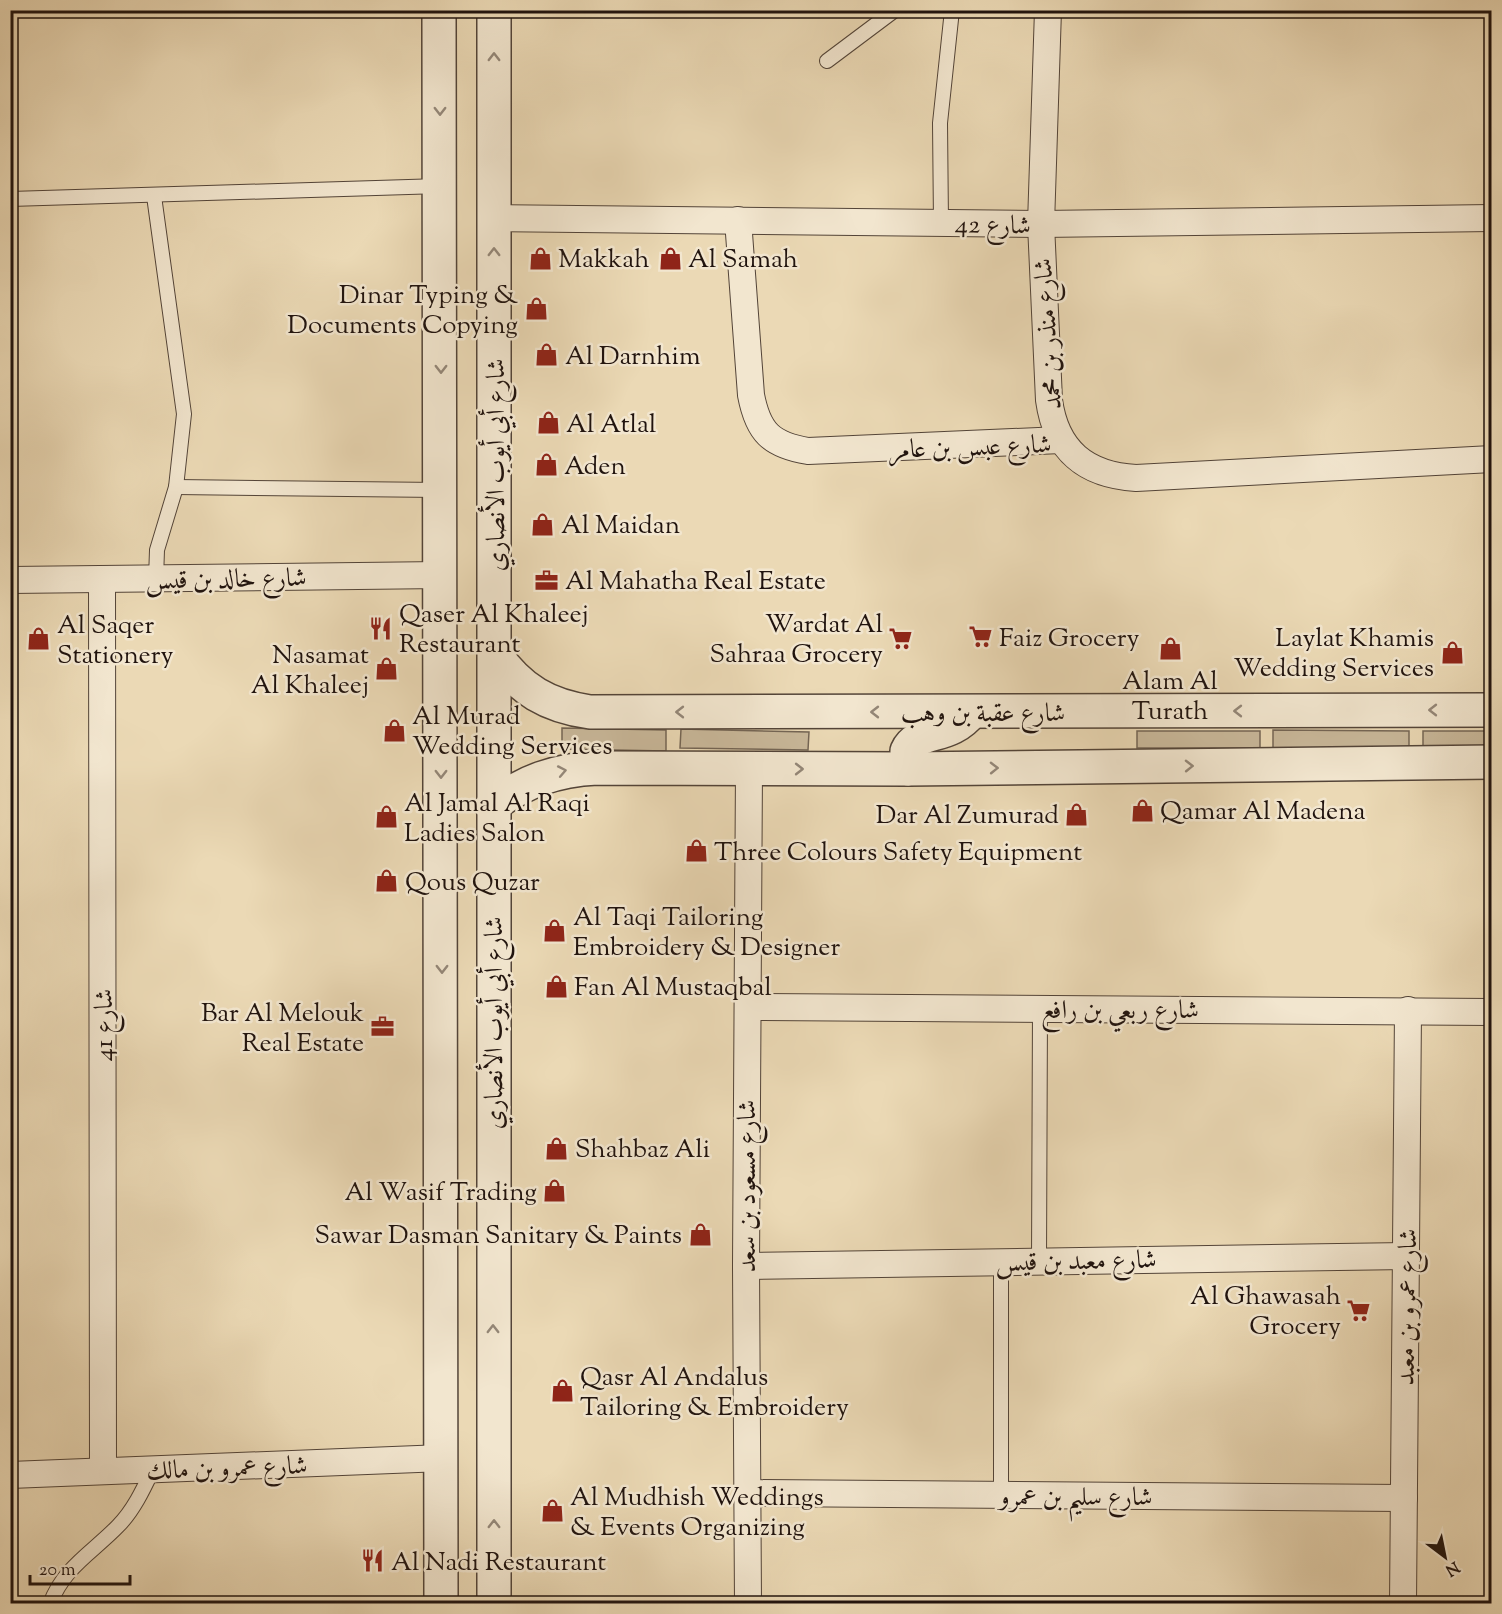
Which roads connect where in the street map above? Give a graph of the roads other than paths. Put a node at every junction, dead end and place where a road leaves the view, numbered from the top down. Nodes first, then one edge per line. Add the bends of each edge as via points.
1 (439, 10) edge
2 (494, 10) edge
3 (895, 10) edge
4 (952, 10) edge
5 (1048, 10) edge
6 (827, 61) dead end
7 (441, 186) junction
8 (154, 196) junction
9 (10, 199) edge
10 (494, 218) junction
11 (1491, 218) edge
12 (738, 220) junction
13 (941, 223) junction
14 (1041, 224) junction
15 (1061, 440) junction
16 (1491, 459) edge
17 (176, 487) junction
18 (441, 490) junction
19 (441, 575) junction
20 (102, 579) junction
21 (156, 579) junction
22 (10, 580) edge
23 (495, 654) junction
24 (1491, 710) edge
25 (972, 712) junction
26 (1491, 762) edge
27 (748, 768) junction
28 (908, 769) junction
29 (492, 806) junction
30 (748, 1007) junction
31 (1040, 1009) junction
32 (1408, 1010) junction
33 (1491, 1012) edge
34 (1407, 1256) junction
35 (1001, 1261) junction
36 (1039, 1261) junction
37 (746, 1266) junction
38 (443, 1458) junction
39 (103, 1470) junction
40 (152, 1471) junction
41 (10, 1475) edge
42 (747, 1494) junction
43 (1001, 1495) junction
44 (1404, 1498) junction
45 (50, 1604) edge
46 (441, 1604) edge
47 (494, 1604) edge
48 (748, 1604) edge
49 (1403, 1604) edge

1 -> 7 street, شارع أبي أيوب الأنصاري
10 -> 2 street, شارع أبي أيوب الأنصاري
3 - 6 lane
4 - 13 lane via 940,123
5 - 14 street, شارع منذر بن محمد
7 - 8 lane
7 -> 18 street, شارع أبي أيوب الأنصاري
8 - 9 lane
8 - 17 lane via 184,414
10 - 12 street, شارع 42
23 -> 10 street, شارع أبي أيوب الأنصاري
11 - 14 street, شارع 42
12 - 13 street, شارع 42
12 - 15 street, شارع عبس بن عامر via 755,417 768,436 787,447 820,451
13 - 14 street, شارع 42
14 - 15 street, شارع منذر بن محمد via 1048,400
15 - 16 street, شارع عبس بن عامر via 1093,470 1114,477 1136,478
17 - 18 lane
17 - 21 lane via 157,550
18 - 19 street, شارع أبي أيوب الأنصاري
19 - 21 street, شارع خالد بن قيس
19 -> 38 street, شارع أبي أيوب الأنصاري
20 - 21 street, شارع خالد بن قيس
20 - 22 street, شارع خالد بن قيس
20 - 39 street, شارع 41
25 -> 23 street, شارع عقبة بن وهب via 590,712 545,702 508,673
23 - 29 street, شارع أبي أيوب الأنصاري
24 -> 25 street, شارع عقبة بن وهب
25 - 28 street via 955,728 915,739 907,751
28 -> 26 street
27 -> 28 street
29 -> 27 street via 530,781 574,769
27 - 30 street, شارع مسعود بن سعد
47 -> 29 street, شارع أبي أيوب الأنصاري
30 - 31 street, شارع ربعي بن رافع
30 - 37 street, شارع مسعود بن سعد
31 - 32 street, شارع ربعي بن رافع
31 - 36 lane
32 - 33 street, شارع ربعي بن رافع
32 - 34 street, شارع عمرو بن معبد
34 - 36 street, شارع معبد بن قيس
34 - 44 street, شارع عمرو بن معبد
35 - 36 street, شارع معبد بن قيس
35 - 37 street, شارع معبد بن قيس
35 - 43 lane
37 - 42 street, شارع مسعود بن سعد
38 - 40 street, شارع عمرو بن مالك
38 - 46 street, شارع أبي أيوب الأنصاري
39 - 40 street, شارع عمرو بن مالك
39 - 41 street, شارع عمرو بن مالك
40 - 45 lane via 119,1525 72,1566
42 - 43 street, شارع سليم بن عمرو
42 - 48 street, شارع مسعود بن سعد
43 - 44 street, شارع سليم بن عمرو
44 - 49 street, شارع عمرو بن معبد

